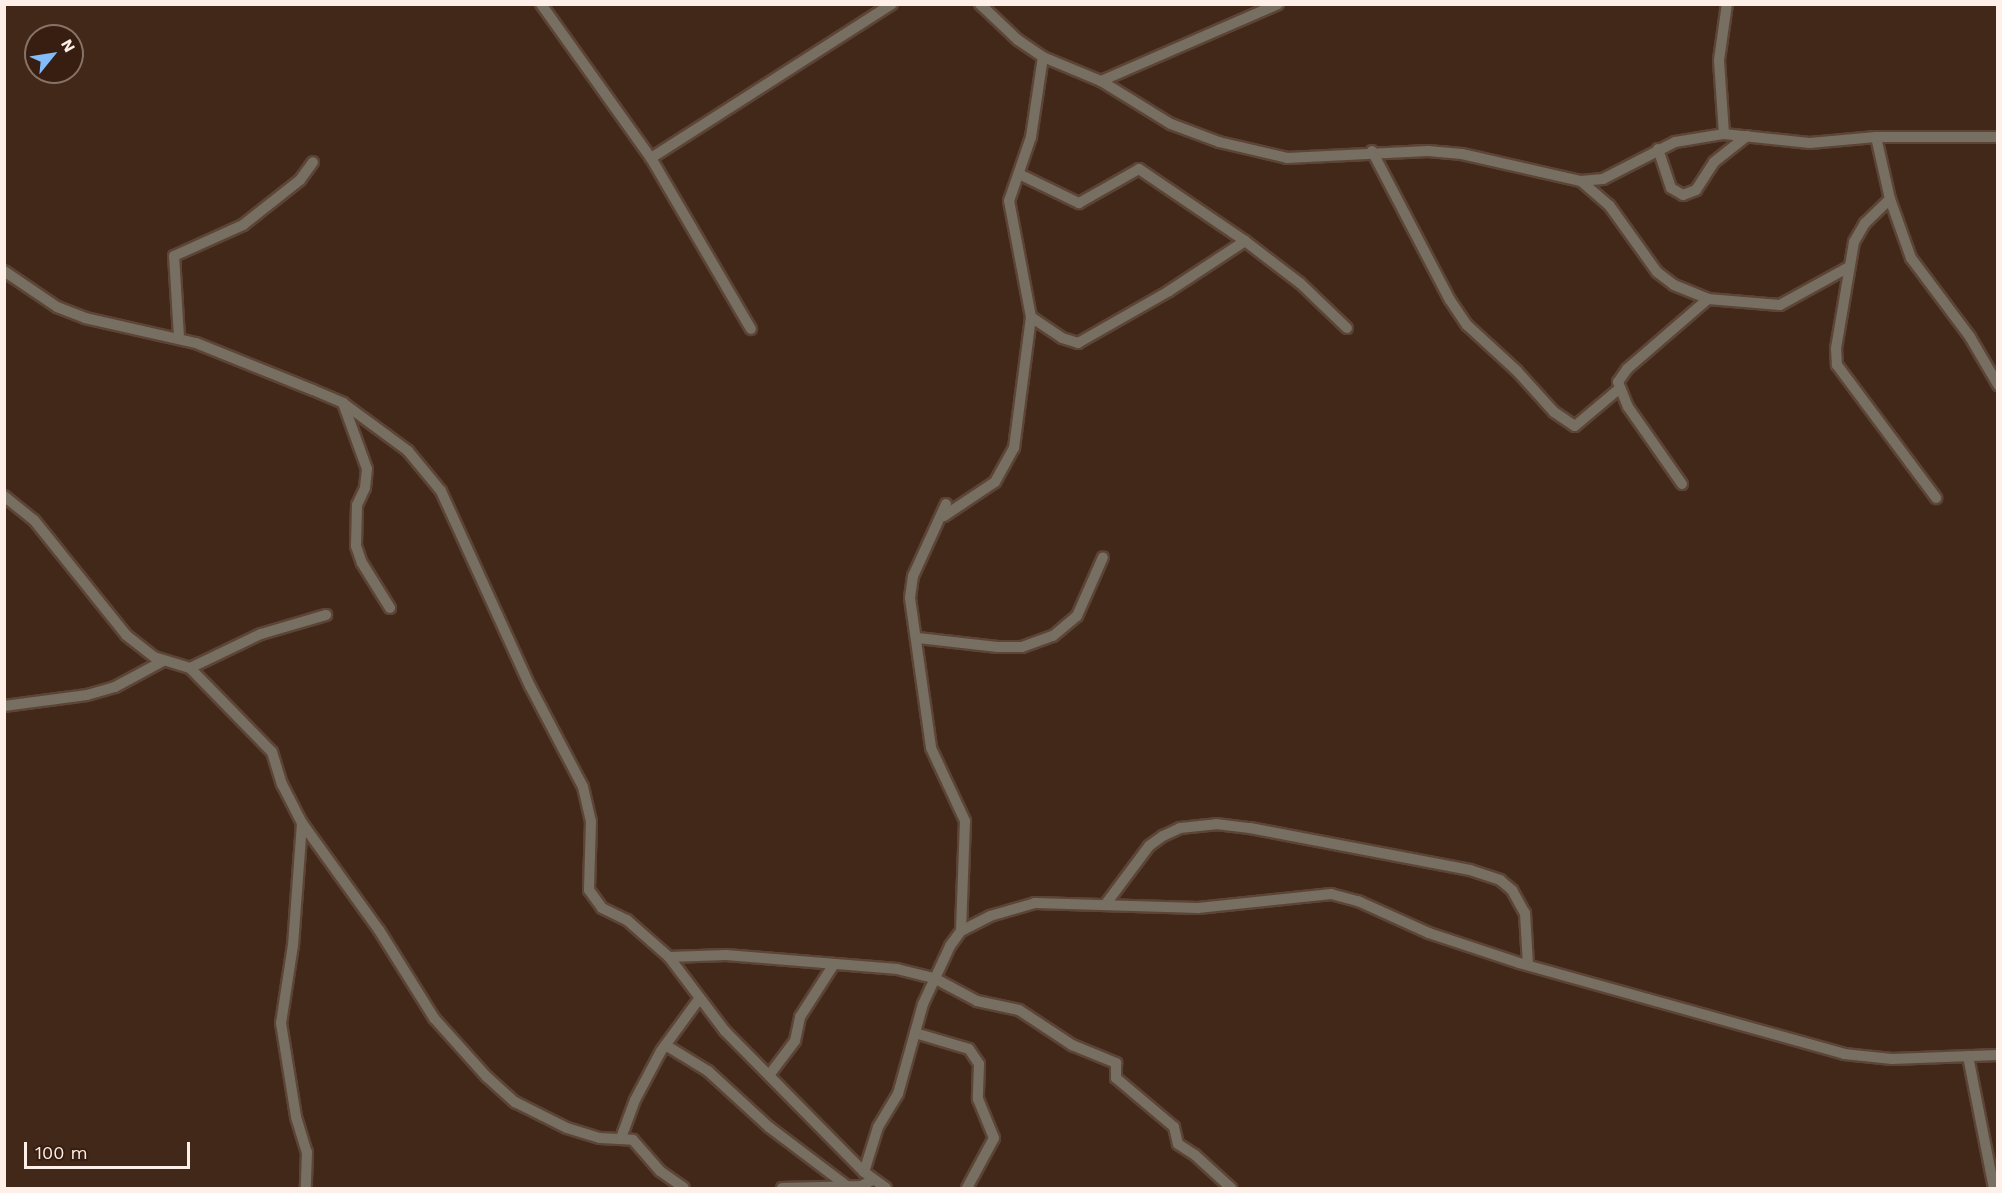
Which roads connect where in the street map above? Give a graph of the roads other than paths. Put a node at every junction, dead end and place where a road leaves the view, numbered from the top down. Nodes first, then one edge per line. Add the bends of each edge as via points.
1 (541, 4) edge
2 (892, 4) edge
3 (980, 4) edge
4 (1278, 4) edge
5 (1727, 4) edge
6 (1258, 10) edge
7 (1043, 57) junction
8 (1101, 81) junction
9 (1724, 134) junction
10 (1747, 136) junction
11 (1876, 137) junction
12 (1998, 137) edge
13 (1658, 149) junction
14 (1372, 151) junction
15 (651, 158) junction
16 (313, 162) dead end
17 (1019, 174) junction
18 (1581, 181) junction
19 (1890, 199) junction
20 (1245, 240) junction
21 (1847, 268) junction
22 (4, 271) edge
23 (1708, 299) junction
24 (1031, 316) junction
25 (1347, 328) dead end
26 (751, 329) dead end
27 (179, 337) junction
28 (1998, 385) edge
29 (1619, 389) junction
30 (343, 403) junction
31 (1682, 484) dead end
32 (4, 496) edge
33 (1936, 498) dead end
34 (946, 504) dead end
35 (944, 516) junction
36 (1103, 557) dead end
37 (390, 608) dead end
38 (326, 615) dead end
39 (918, 638) junction
40 (163, 661) junction
41 (190, 668) junction
42 (4, 706) edge
43 (302, 823) junction
44 (1105, 905) junction
45 (961, 931) junction
46 (669, 957) junction
47 (834, 964) junction
48 (1528, 965) junction
49 (934, 978) junction
50 (699, 999) junction
51 (915, 1033) junction
52 (667, 1046) junction
53 (1998, 1055) edge
54 (1968, 1056) junction
55 (770, 1074) junction
56 (621, 1138) junction
57 (864, 1172) junction
58 (873, 1180) junction
59 (847, 1186) junction
60 (306, 1188) edge
61 (684, 1188) edge
62 (782, 1188) edge
63 (886, 1188) edge
64 (967, 1188) edge
65 (1231, 1188) edge
66 (1994, 1188) edge

1 - 15 street
2 - 15 street
3 - 7 street via 1017,40
4 - 6 street
5 - 9 street via 1719,60
6 - 8 street
7 - 8 street
7 - 17 street via 1031,137
8 - 14 street via 1171,124 1219,142 1287,158 1327,159
9 - 10 street
9 - 13 street
10 - 11 street via 1810,143
10 - 13 street via 1707,170 1696,190 1683,195 1671,188
11 - 12 street
11 - 19 street
13 - 18 street via 1603,179
14 - 18 street via 1462,154
14 - 29 street via 1467,325 1554,412 1575,426
15 - 26 street
16 - 27 street via 300,180 243,225 174,256
17 - 20 street via 1079,203 1139,169
17 - 24 street via 1009,208
18 - 23 street via 1609,206 1657,272 1674,285
19 - 21 street via 1865,223 1854,242
19 - 28 street via 1911,258 1970,337
20 - 24 street via 1169,291 1078,343 1062,338
20 - 25 street via 1300,283
21 - 23 street via 1780,304
21 - 33 street via 1837,365
22 - 27 street via 57,307 85,318
23 - 29 street via 1627,369 1620,377
24 - 35 street via 1011,459 994,482
27 - 30 street
29 - 31 street
30 - 37 street via 367,469 365,488 357,505 356,546
30 - 46 street via 408,451 441,491 530,686 583,788 591,821 589,890 602,908 627,920
32 - 40 street via 34,520 108,616 142,650
34 - 35 street
35 - 39 street via 913,576 910,598
36 - 39 street via 1077,616 1053,636 1022,647
38 - 41 street via 261,634
39 - 45 street via 932,748 965,821
40 - 41 street
40 - 42 street via 115,687 87,695
41 - 43 street via 272,752 282,784
43 - 56 street via 379,930 434,1018 487,1077 515,1102 567,1128 600,1138
43 - 60 street via 281,1023 307,1152
44 - 45 street via 1035,903 990,916
44 - 48 street via 1243,906 1331,894 1358,901 1429,933
44 - 48 street via 1149,846 1163,836 1180,828 1216,824 1250,828 1470,870 1500,880 1512,890 1525,914
45 - 49 street
46 - 47 street via 726,955
46 - 50 street
47 - 49 street via 897,969
47 - 55 street via 800,1017 795,1041
48 - 54 street via 1604,984 1678,1010 1865,1058
49 - 51 street
49 - 65 street via 976,1001 1019,1010 1072,1045 1116,1063 1116,1078 1174,1126 1178,1144
50 - 52 street
50 - 55 street via 725,1031
51 - 57 street via 898,1094 878,1127
51 - 64 street via 969,1049 978,1064 978,1099 993,1138
52 - 56 street via 635,1100
52 - 59 street via 708,1071 769,1127
53 - 54 street
54 - 66 street
55 - 57 street
56 - 61 street via 639,1143 660,1171
57 - 58 street
58 - 59 street via 867,1185
58 - 63 street
59 - 62 street

